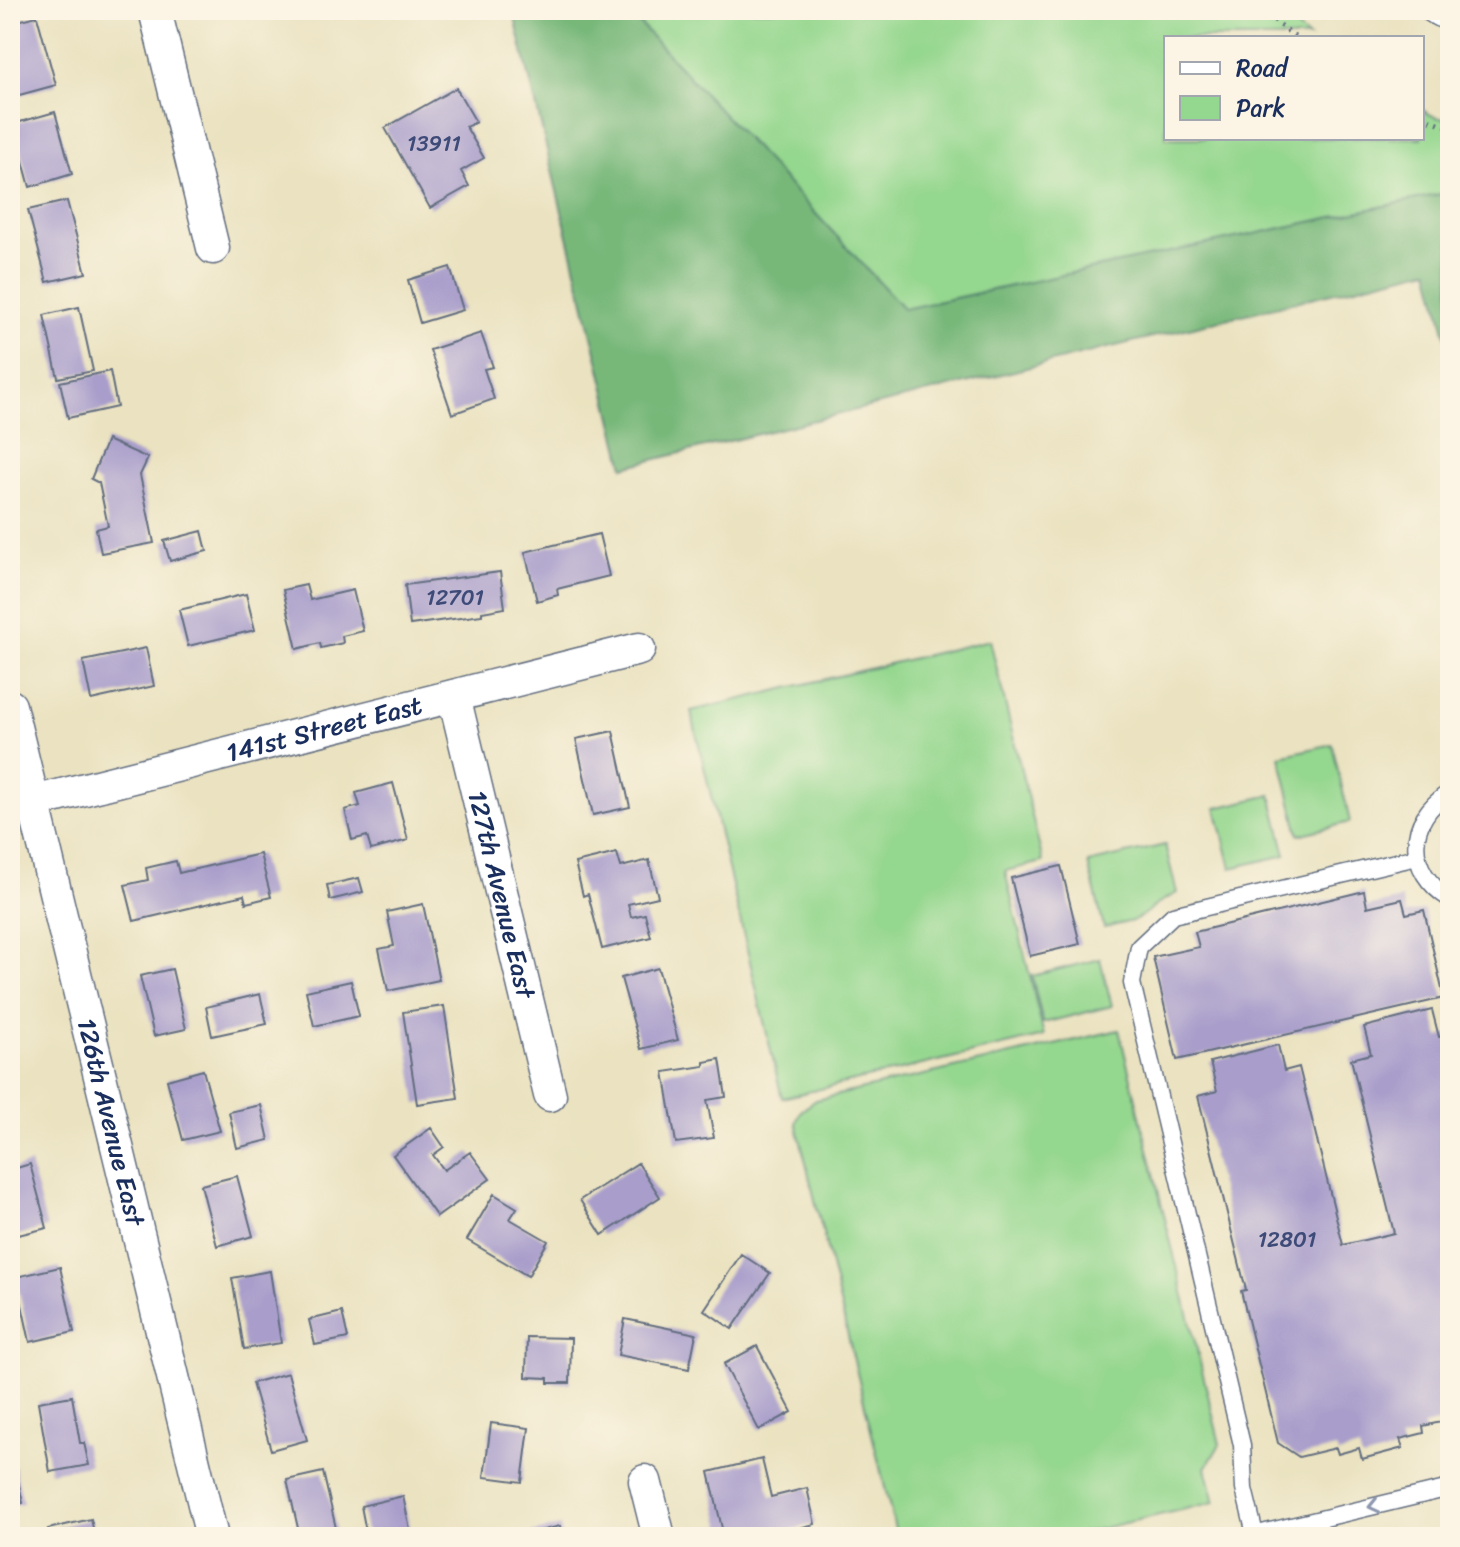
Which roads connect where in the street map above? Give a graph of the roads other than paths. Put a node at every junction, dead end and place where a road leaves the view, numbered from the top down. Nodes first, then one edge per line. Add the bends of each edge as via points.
1 (155, 10) edge
2 (1424, 10) edge
3 (1450, 23) edge
4 (213, 248) dead end
5 (639, 649) dead end
6 (454, 696) junction
7 (10, 706) edge
8 (1450, 792) edge
9 (22, 805) edge
10 (1417, 857) junction
11 (1450, 899) edge
12 (550, 1095) dead end
13 (645, 1481) dead end
14 (1450, 1488) edge
15 (1250, 1536) edge
16 (212, 1537) edge
17 (659, 1537) edge

1 - 4 street
2 - 3 lane
5 - 6 street, 141st Street East
6 - 9 street, 141st Street East
6 - 12 street, 127th Avenue East
7 - 9 street, 126th Avenue East
8 - 10 lane via 1432,804 1422,820
9 - 16 street, 126th Avenue East
10 - 11 lane via 1423,875
10 - 15 lane via 1173,915 1139,947 1132,983 1242,1445
13 - 17 street
14 -> 15 lane

